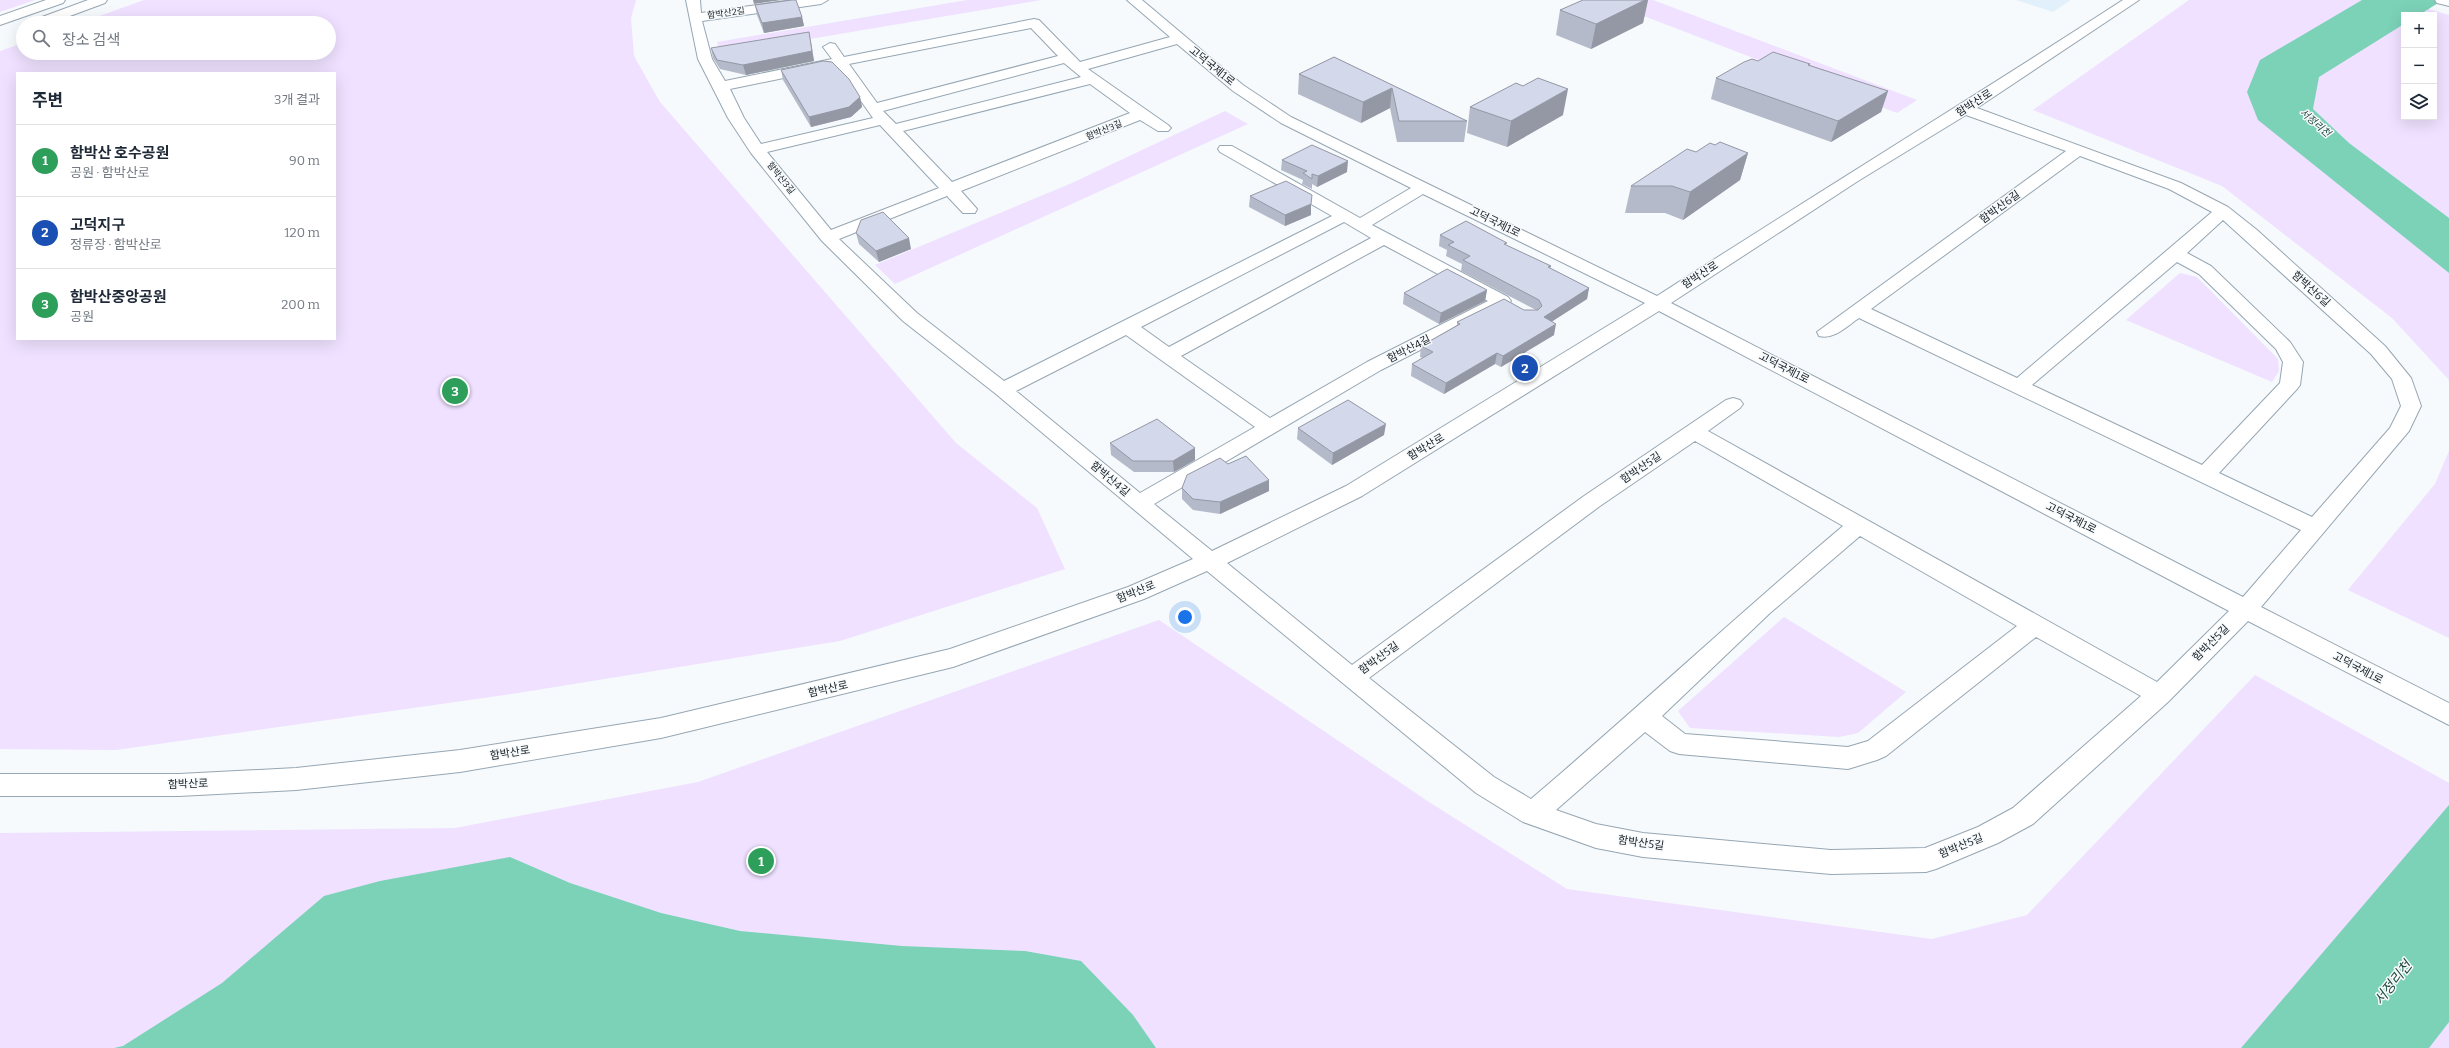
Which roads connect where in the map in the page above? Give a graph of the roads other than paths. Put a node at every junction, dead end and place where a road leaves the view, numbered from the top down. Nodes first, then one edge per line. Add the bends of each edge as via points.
1 (59, 0) edge
2 (100, 0) edge
3 (693, 0) edge
4 (822, 0) edge
5 (1134, 0) edge
6 (2132, 0) edge
7 (2442, 0) edge
8 (2449, 2) edge
9 (808, 5) edge
10 (58, 16) edge
11 (695, 18) junction
12 (0, 21) edge
13 (1179, 40) junction
14 (830, 47) dead end
15 (838, 61) junction
16 (1073, 62) junction
17 (1092, 80) junction
18 (721, 86) junction
19 (1965, 109) junction
20 (1141, 114) junction
21 (883, 119) junction
22 (1163, 128) dead end
23 (1226, 149) dead end
24 (756, 150) junction
25 (2078, 150) junction
26 (1423, 187) junction
27 (951, 190) junction
28 (969, 209) dead end
29 (2222, 211) junction
30 (1352, 220) junction
31 (828, 237) junction
32 (1383, 238) junction
33 (2175, 254) junction
34 (1658, 303) junction
35 (1858, 310) junction
36 (1128, 327) junction
37 (1826, 332) dead end
38 (1168, 355) junction
39 (2019, 386) junction
40 (1003, 390) junction
41 (1733, 404) dead end
42 (1269, 427) junction
43 (1694, 432) junction
44 (2206, 474) junction
45 (1139, 503) junction
46 (1859, 525) junction
47 (2316, 528) junction
48 (1210, 561) junction
49 (2246, 609) junction
50 (2035, 625) junction
51 (1352, 678) junction
52 (2159, 695) junction
53 (2449, 715) edge
54 (1645, 717) junction
55 (0, 784) edge
56 (1533, 814) junction

1 - 12 street
2 - 10 street
3 - 11 street, 함박산2길
4 - 9 street, 함박산2길
5 - 13 street, 고덕국제1로
6 - 19 street, 함박산로
7 - 8 street
9 - 11 street, 함박산2길
11 - 18 street via 705,59
13 - 16 street
13 - 26 street, 고덕국제1로 via 1238,88 1286,120
14 - 15 street
15 - 16 street, 함박산3길 via 1031,18
15 - 18 street, 함박산3길
15 - 21 street
16 - 17 street, 함박산3길
16 - 21 street
17 - 20 street, 함박산3길
17 - 21 street
18 - 24 street, 함박산3길 via 736,118
19 - 25 street
19 - 34 street, 함박산로 via 1852,178
20 - 22 street
20 - 27 street, 함박산3길
21 - 24 street
21 - 27 street
23 - 30 street, 함박산4길
24 - 31 street, 함박산3길
25 - 29 street, 함박산6길 via 2174,186
25 - 35 street, 함박산6길
26 - 30 street
26 - 34 street, 고덕국제1로
27 - 28 street
27 - 31 street, 함박산3길
29 - 33 street via 2211,224
29 - 47 street, 함박산6길 via 2251,234 2378,350 2400,378 2411,406 2400,431
30 - 32 street, 함박산4길
30 - 36 street via 1230,273
31 - 40 street, 함박산4길 via 910,317
32 - 38 street
32 - 42 street, 함박산4길 via 1509,305 1374,366
33 - 39 street
33 - 44 street via 2205,270 2283,346 2293,362 2290,385
34 - 48 street, 함박산로 via 1354,491
34 - 49 street, 고덕국제1로
35 - 37 street, 함박산6길
35 - 39 street
36 - 38 street
36 - 40 street
38 - 42 street
39 - 44 street
40 - 45 street, 함박산4길
41 - 43 street, 함박산5길
42 - 45 street, 함박산4길
43 - 46 street
43 - 51 street, 함박산5길 via 1592,501
44 - 47 street
45 - 48 street
46 - 50 street
46 - 54 street via 1762,607
47 - 49 street, 함박산6길
48 - 51 street
48 - 55 street, 함박산로 via 1136,593 953,658 661,728 460,761 296,779 179,785
49 - 52 street, 함박산5길
49 - 53 street, 고덕국제1로
50 - 52 street
50 - 54 street via 1877,748 1848,758 1679,744
51 - 56 street, 함박산5길 via 1484,785
52 - 56 street, 함박산5길 via 2023,816 1988,835 1926,860 1830,862 1643,845 1596,836
54 - 56 street

